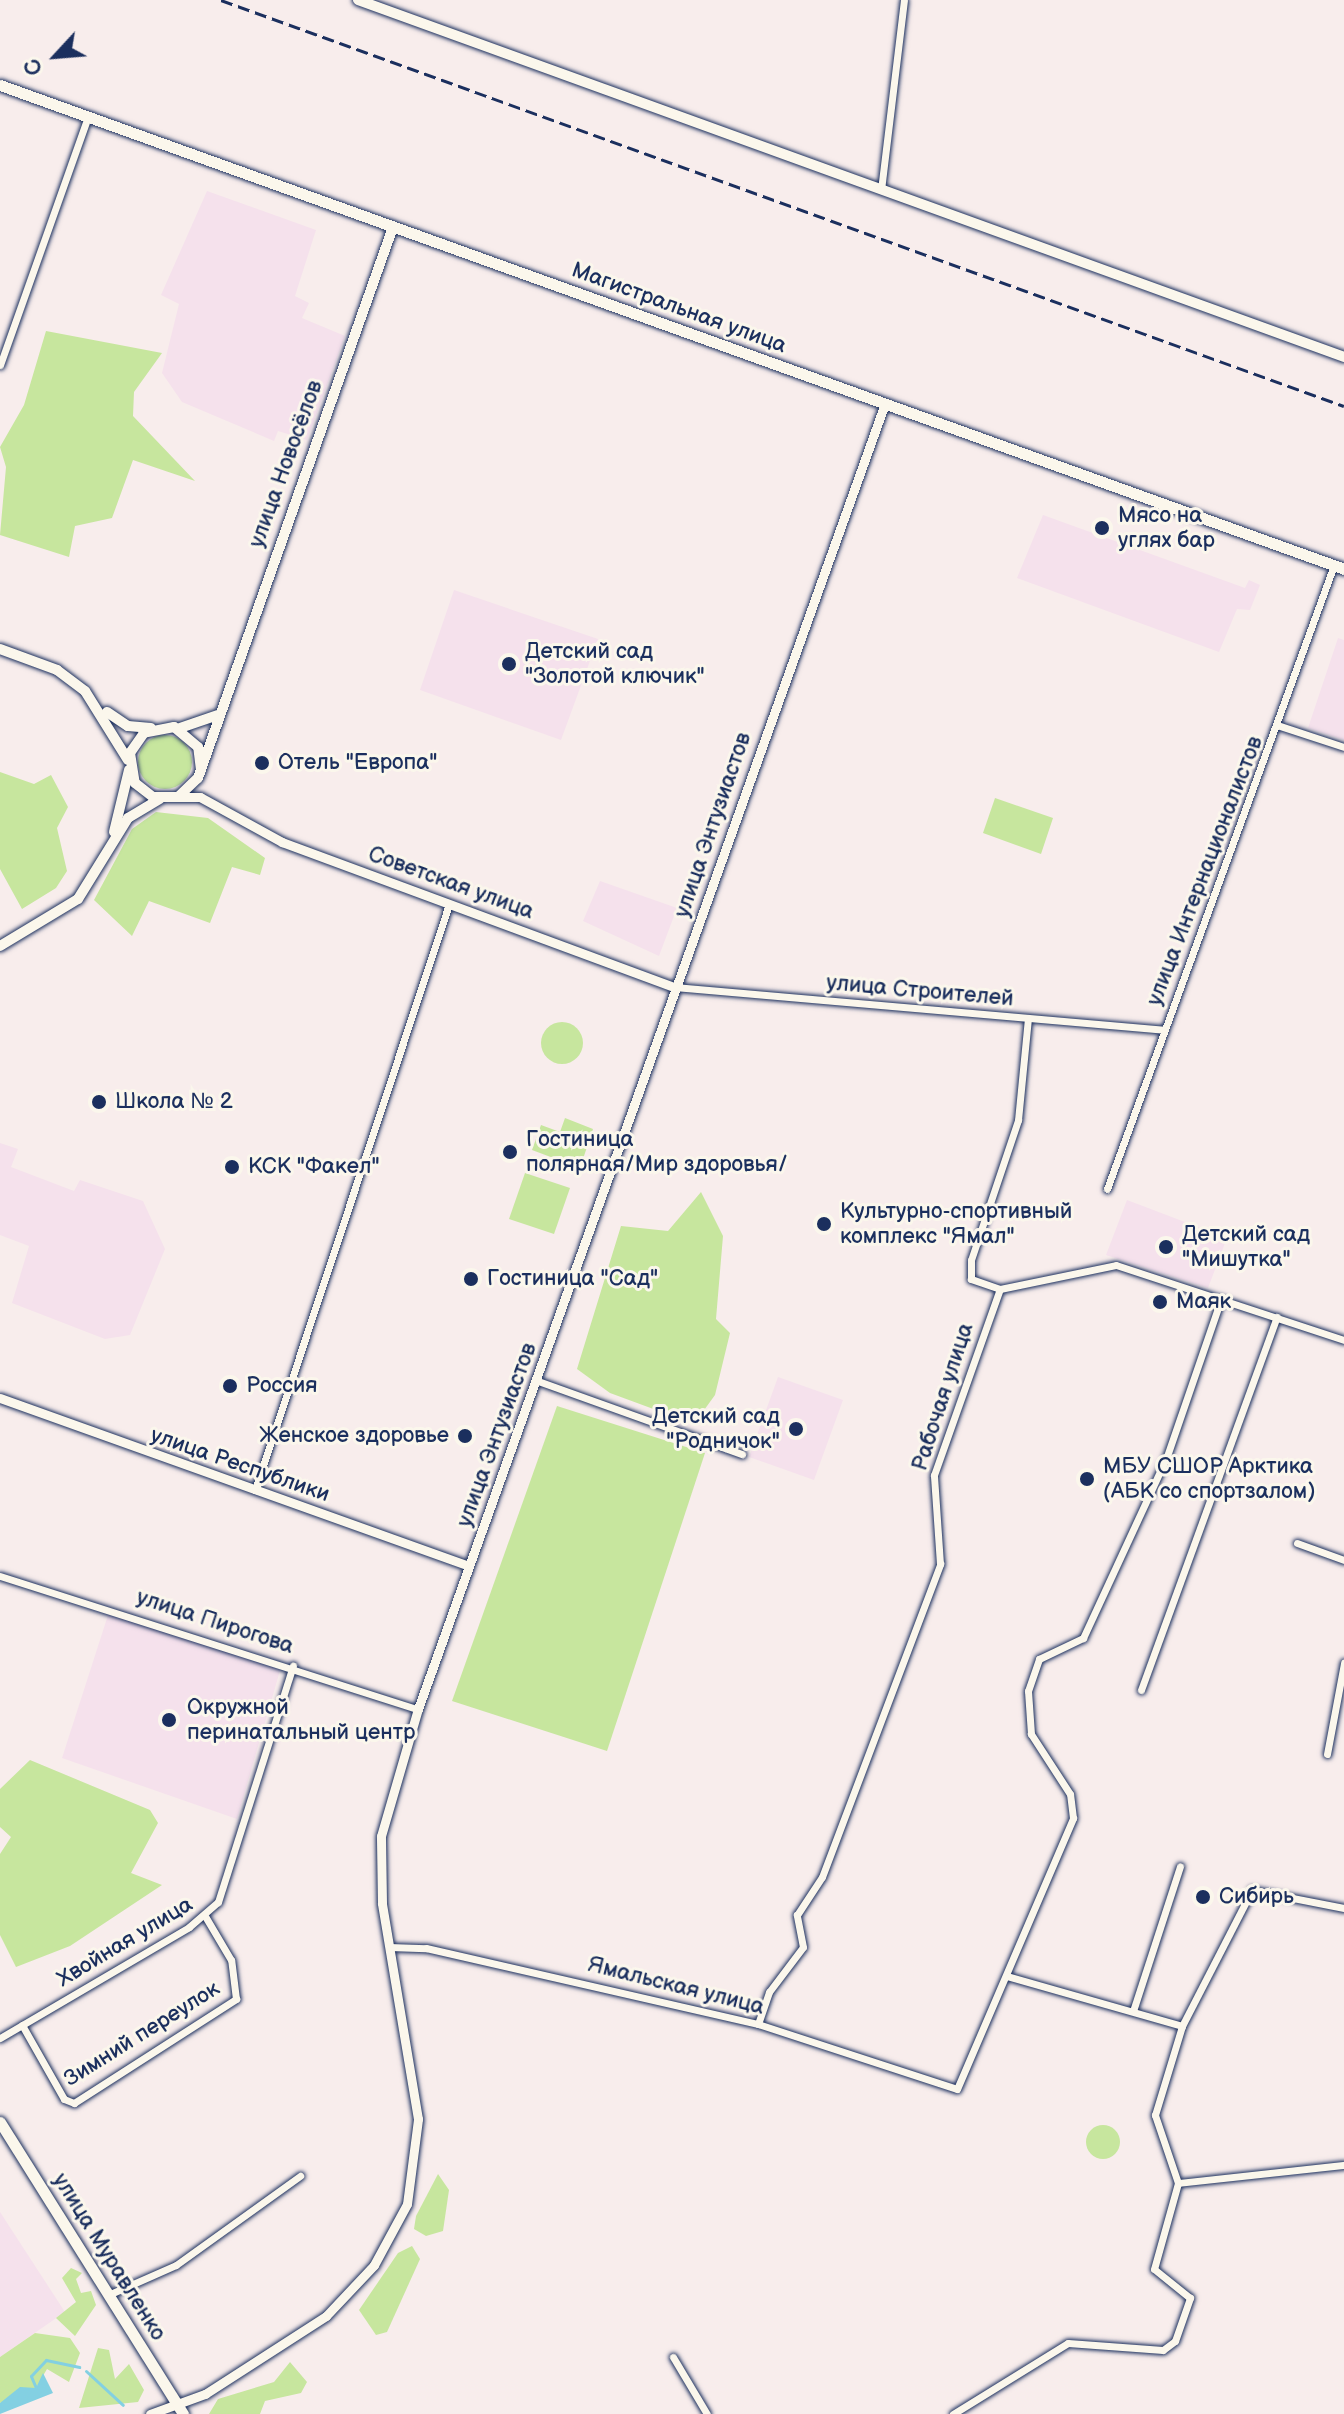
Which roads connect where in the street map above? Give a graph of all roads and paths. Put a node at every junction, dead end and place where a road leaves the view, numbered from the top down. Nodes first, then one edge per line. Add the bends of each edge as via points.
1 (358, 0) edge
2 (904, 0) edge
3 (0, 85) edge
4 (88, 117) junction
5 (881, 190) junction
6 (393, 227) junction
7 (1344, 357) edge
8 (0, 365) edge
9 (885, 403) junction
10 (1339, 567) edge
11 (0, 649) edge
12 (96, 703) junction
13 (218, 715) junction
14 (159, 726) junction
15 (1280, 726) junction
16 (174, 727) junction
17 (1344, 747) edge
18 (129, 765) junction
19 (201, 770) junction
20 (178, 797) junction
21 (161, 799) junction
22 (218, 807) junction
23 (109, 850) junction
24 (449, 904) junction
25 (0, 946) edge
26 (675, 987) junction
27 (1028, 1018) junction
28 (1163, 1030) junction
29 (1107, 1189) dead end
30 (1000, 1289) junction
31 (1221, 1299) junction
32 (1277, 1317) junction
33 (1344, 1340) edge
34 (535, 1380) junction
35 (0, 1398) edge
36 (742, 1454) dead end
37 (255, 1490) junction
38 (1297, 1543) dead end
39 (1344, 1560) edge
40 (469, 1566) junction
41 (0, 1576) edge
42 (1344, 1663) edge
43 (293, 1666) junction
44 (1141, 1690) dead end
45 (418, 1709) junction
46 (1327, 1754) dead end
47 (1180, 1866) dead end
48 (1344, 1908) edge
49 (205, 1916) junction
50 (389, 1947) junction
51 (1007, 1976) junction
52 (1133, 2011) junction
53 (758, 2024) junction
54 (22, 2025) junction
55 (1182, 2026) junction
56 (0, 2038) edge
57 (0, 2122) edge
58 (1344, 2165) edge
59 (300, 2176) dead end
60 (1178, 2183) junction
61 (108, 2295) junction
62 (673, 2357) dead end
63 (180, 2410) edge
64 (150, 2414) edge
65 (707, 2414) edge
66 (953, 2414) edge

1 - 5 main road
2 - 5 street
3 - 4 main road, Магистральная улица
4 - 6 main road, Магистральная улица
4 - 8 street
5 - 7 main road
6 - 9 main road, Магистральная улица
6 - 13 main road, улица Новосёлов
9 - 10 main road, Магистральная улица
9 - 26 street, улица Энтузиастов
10 - 15 street, улица Интернационалистов
11 - 12 main road via 57,670
12 - 14 main road via 128,726
12 - 18 main road
13 - 16 main road via 197,727
13 - 19 main road, улица Новосёлов
14 - 16 main road
14 - 18 main road via 137,738
15 - 17 street
15 - 28 street, улица Интернационалистов
16 - 19 main road via 193,740
18 - 21 main road via 140,789
18 - 23 main road
19 - 20 main road
19 - 22 street via 203,792
20 - 21 main road
20 - 22 street, Советская улица
21 - 23 main road via 136,809
22 - 24 street, Советская улица via 282,842
23 - 25 main road via 64,911
24 - 26 street, Советская улица
24 - 37 street
26 - 27 street, улица Строителей
26 - 34 street, улица Энтузиастов
27 - 28 street, улица Строителей
27 - 30 street via 1018,1120 971,1260 971,1279
28 - 29 street, улица Интернационалистов
30 - 31 street via 1104,1264
30 - 53 street, Рабочая улица via 934,1475 940,1564 822,1877 797,1915 803,1947 769,1992
31 - 32 street
31 - 51 street via 1167,1456 1083,1638 1039,1659 1028,1691 1031,1734 1070,1794 1073,1818
32 - 33 street
32 - 44 street
34 - 36 street
34 - 40 street, улица Энтузиастов
35 - 37 street, улица Республики
37 - 40 street, улица Республики
38 - 39 street
40 - 45 street, улица Энтузиастов
41 - 43 street, улица Пирогова
42 - 46 street
43 - 45 street, улица Пирогова
43 - 49 street, Хвойная улица via 230,1873
45 - 50 street, улица Энтузиастов via 381,1836
47 - 52 street
48 - 55 street via 1252,1890
49 - 54 street, Хвойная улица
49 - 54 street, Зимний переулок via 231,1960 236,1999 74,2103 64,2099
50 - 53 street, Ямальская улица via 426,1948
50 - 63 street, улица Энтузиастов via 418,2119 415,2176 399,2222 363,2279 326,2316
51 - 52 street
51 - 53 street, Ямальская улица via 963,2084 947,2090
52 - 55 street
54 - 56 street, Хвойная улица
55 - 60 street via 1155,2115
57 - 61 main road, улица Муравленко
58 - 60 street
59 - 61 street via 176,2265
60 - 66 street via 1154,2261 1190,2298 1171,2347 1068,2343
61 - 63 main road, улица Муравленко
62 - 65 street
63 - 64 street, улица Энтузиастов

